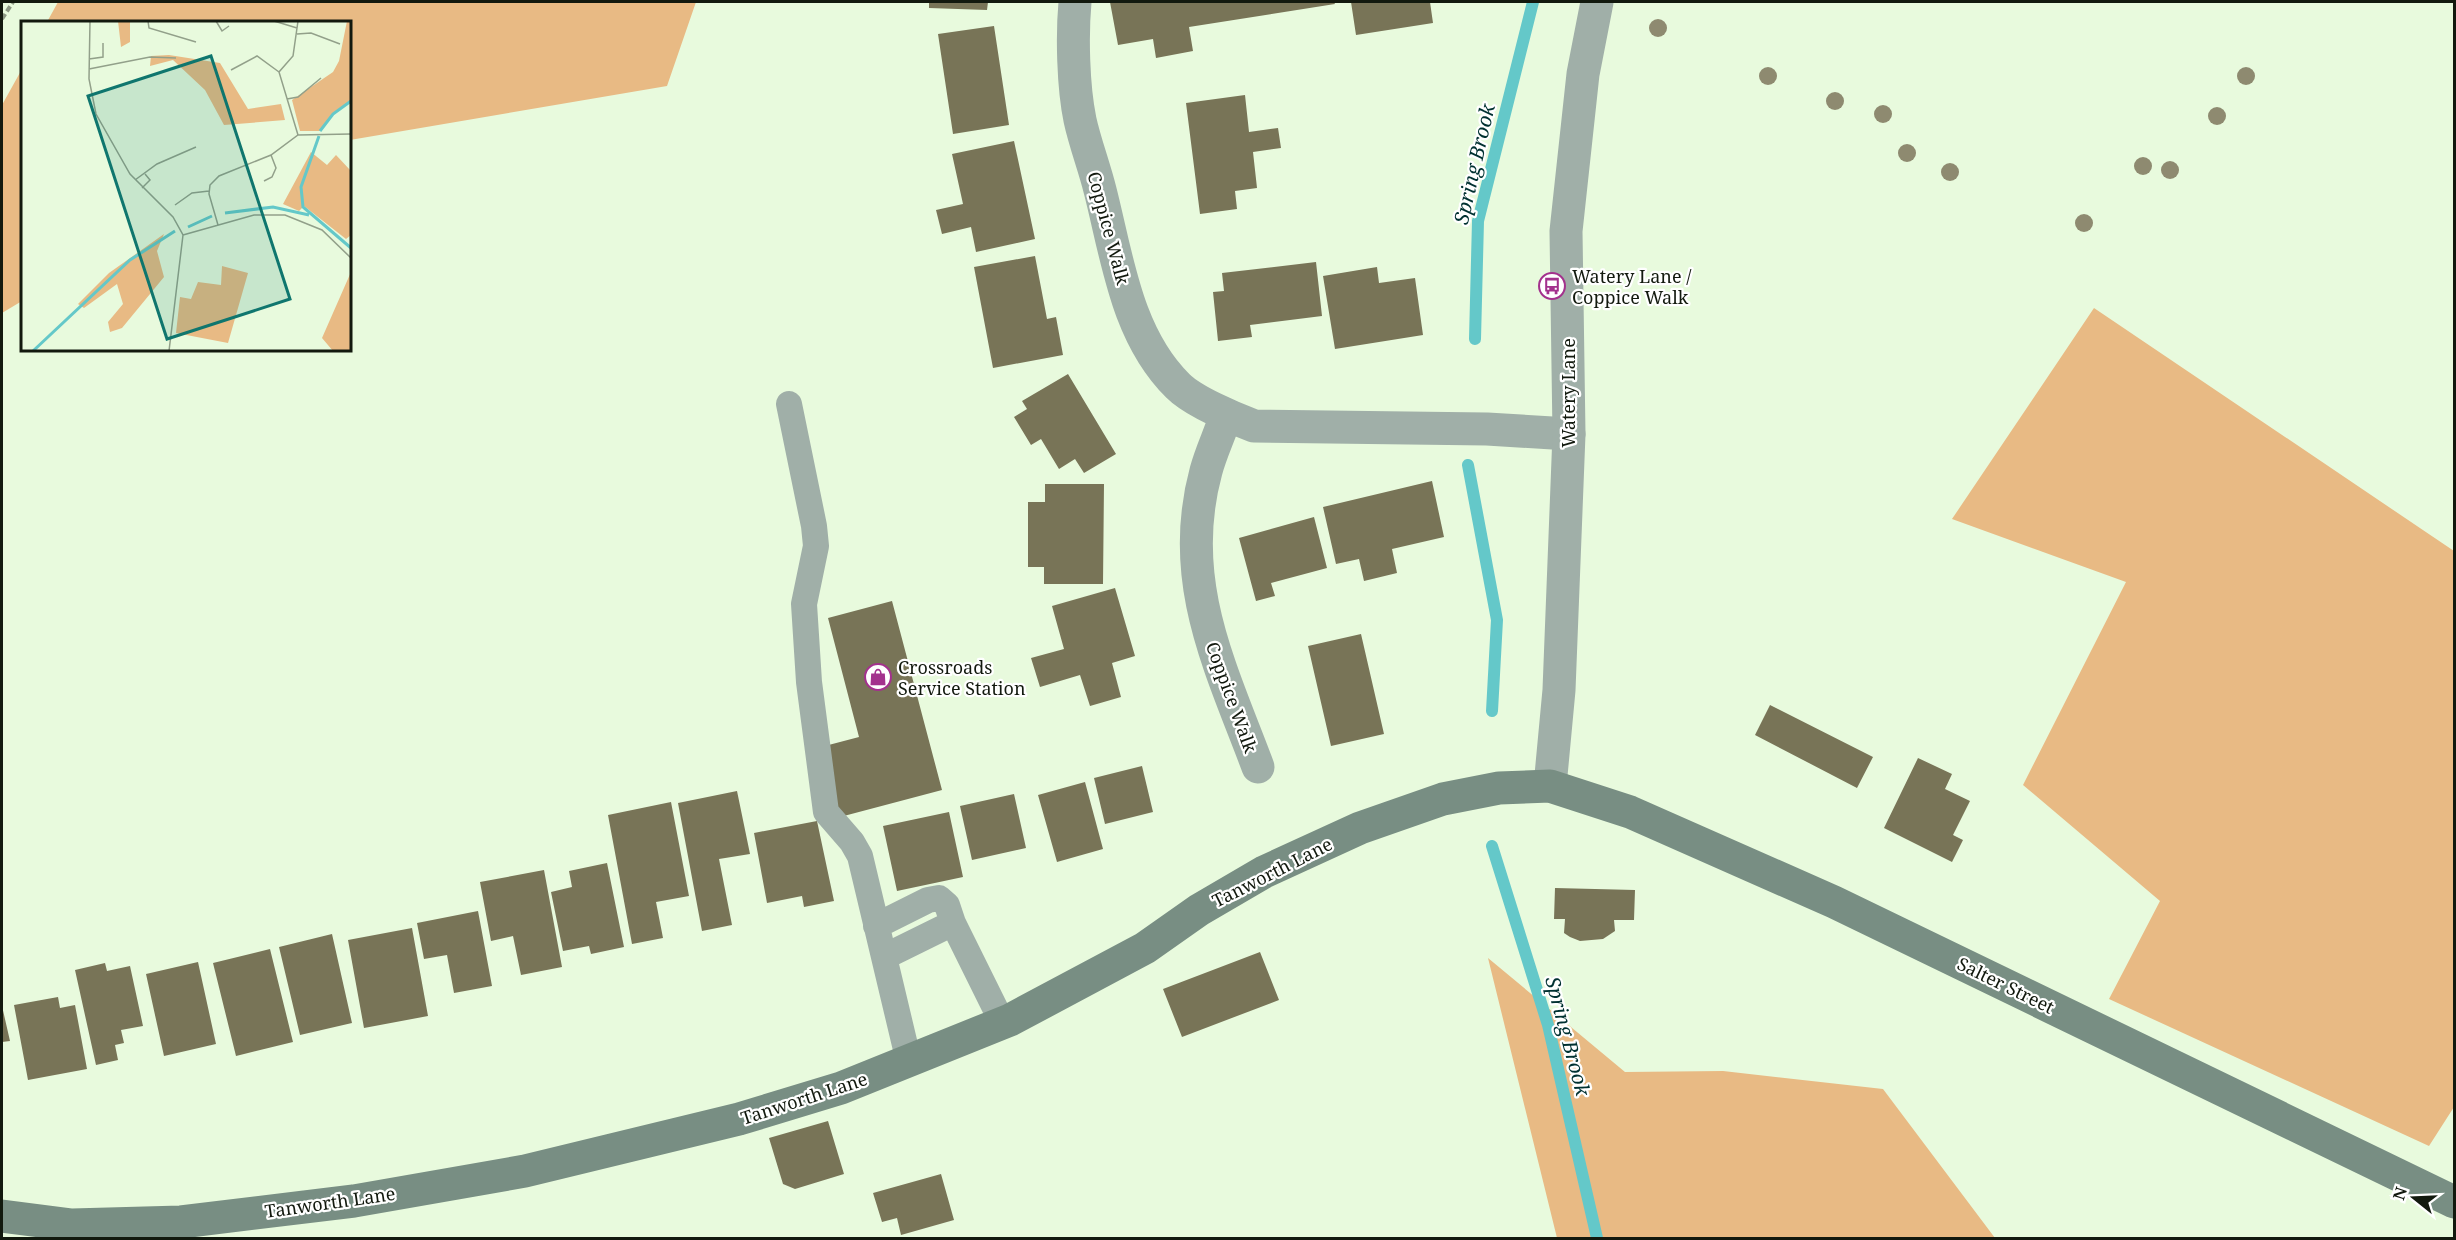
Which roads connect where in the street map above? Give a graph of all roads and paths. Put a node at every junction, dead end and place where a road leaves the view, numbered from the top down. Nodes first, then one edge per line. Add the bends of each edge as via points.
1 (13, 2) edge
2 (1075, 2) edge
3 (1597, 2) edge
4 (2, 19) edge
5 (789, 404) dead end
6 (1226, 415) junction
7 (1569, 434) junction
8 (1258, 768) dead end
9 (1550, 786) junction
10 (953, 922) junction
11 (876, 926) junction
12 (884, 957) junction
13 (1003, 1024) junction
14 (909, 1062) junction
15 (2454, 1202) edge
16 (2, 1216) edge

1 - 4 path
2 - 6 street, Coppice Walk via 1079,118 1120,277 1148,345 1178,387
3 - 7 street, Watery Lane via 1583,74 1566,231
5 - 11 lane via 816,546 804,604 809,682 826,812 860,856
6 - 7 street, Coppice Walk via 1254,426 1466,428
6 - 8 street, Coppice Walk via 1206,472 1197,520 1197,575 1208,632
7 - 9 street, Watery Lane via 1559,690
9 - 13 main road, Tanworth Lane via 1499,788 1443,799 1360,828 1264,872 1144,948
9 - 15 main road, Salter Street via 1630,812 1834,902
10 - 11 lane via 947,905 939,898
10 - 12 lane
10 - 13 lane
11 - 12 lane
12 - 14 lane
13 - 14 main road, Tanworth Lane
14 - 16 main road, Tanworth Lane via 841,1088 739,1119 525,1171 377,1197 181,1221 72,1225

